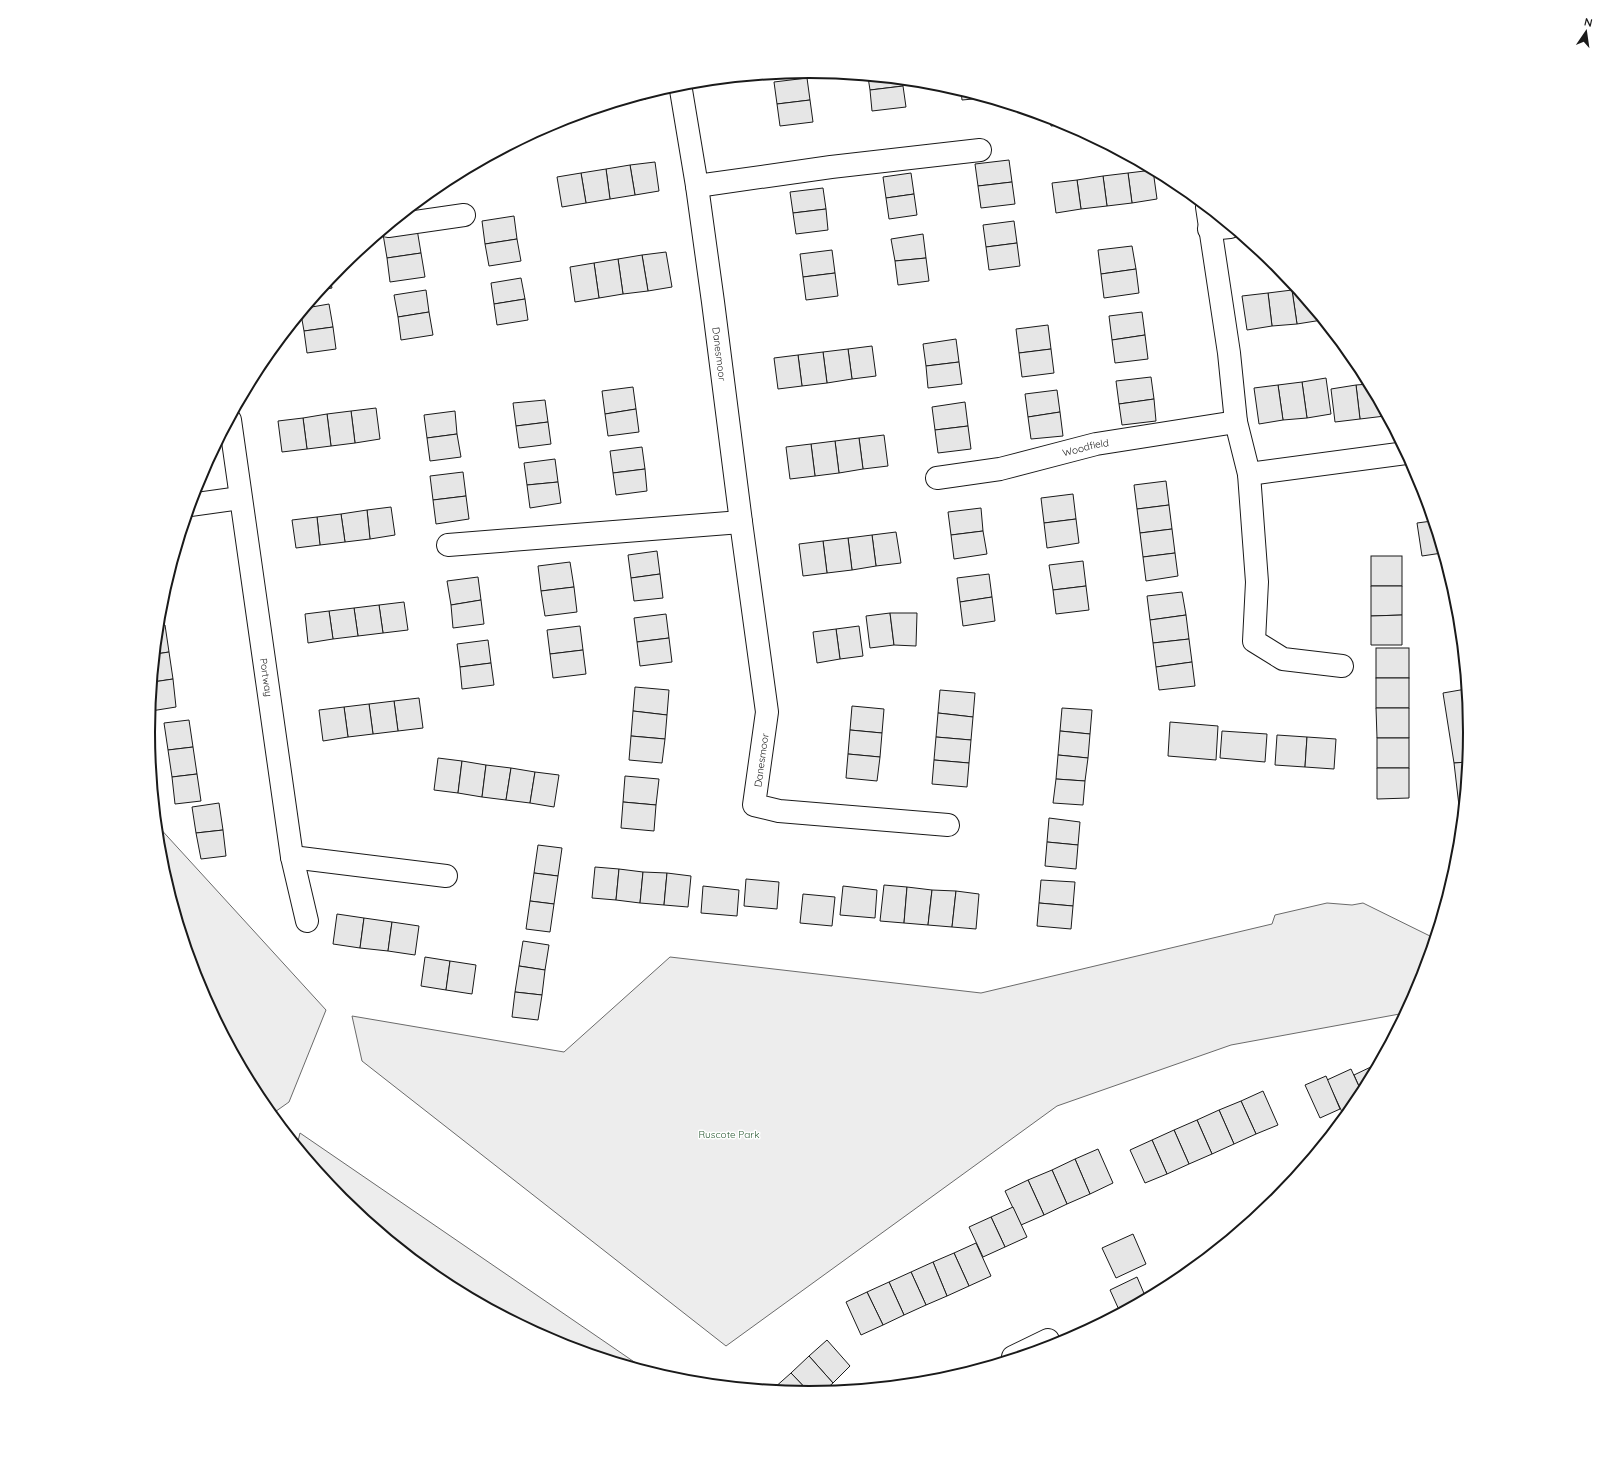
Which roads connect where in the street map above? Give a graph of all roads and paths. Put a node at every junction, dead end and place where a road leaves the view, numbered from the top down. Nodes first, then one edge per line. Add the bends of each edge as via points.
1 (681, 91) edge
2 (980, 150) dead end
3 (697, 186) junction
4 (464, 215) dead end
5 (1214, 218) edge
6 (397, 225) edge
7 (1220, 228) edge
8 (1236, 422) junction
9 (231, 427) edge
10 (1401, 454) edge
11 (1249, 474) junction
12 (937, 478) dead end
13 (240, 498) junction
14 (197, 504) edge
15 (741, 522) junction
16 (448, 545) dead end
17 (1342, 666) dead end
18 (948, 824) dead end
19 (292, 857) junction
20 (446, 876) dead end
21 (307, 921) dead end

1 - 3 street, Danesmoor
2 - 3 street
3 - 15 street, Danesmoor
4 - 6 street
5 - 7 street
7 - 8 street
8 - 11 street
8 - 12 street, Woodfield via 1096,444 1000,469
9 - 13 street, Portway
10 - 11 street
11 - 17 street via 1256,582 1254,641 1283,659
13 - 14 street
13 - 19 street, Portway
15 - 16 street
15 - 18 street, Danesmoor via 767,712 754,805 779,811
19 - 20 street
19 - 21 street, Portway

